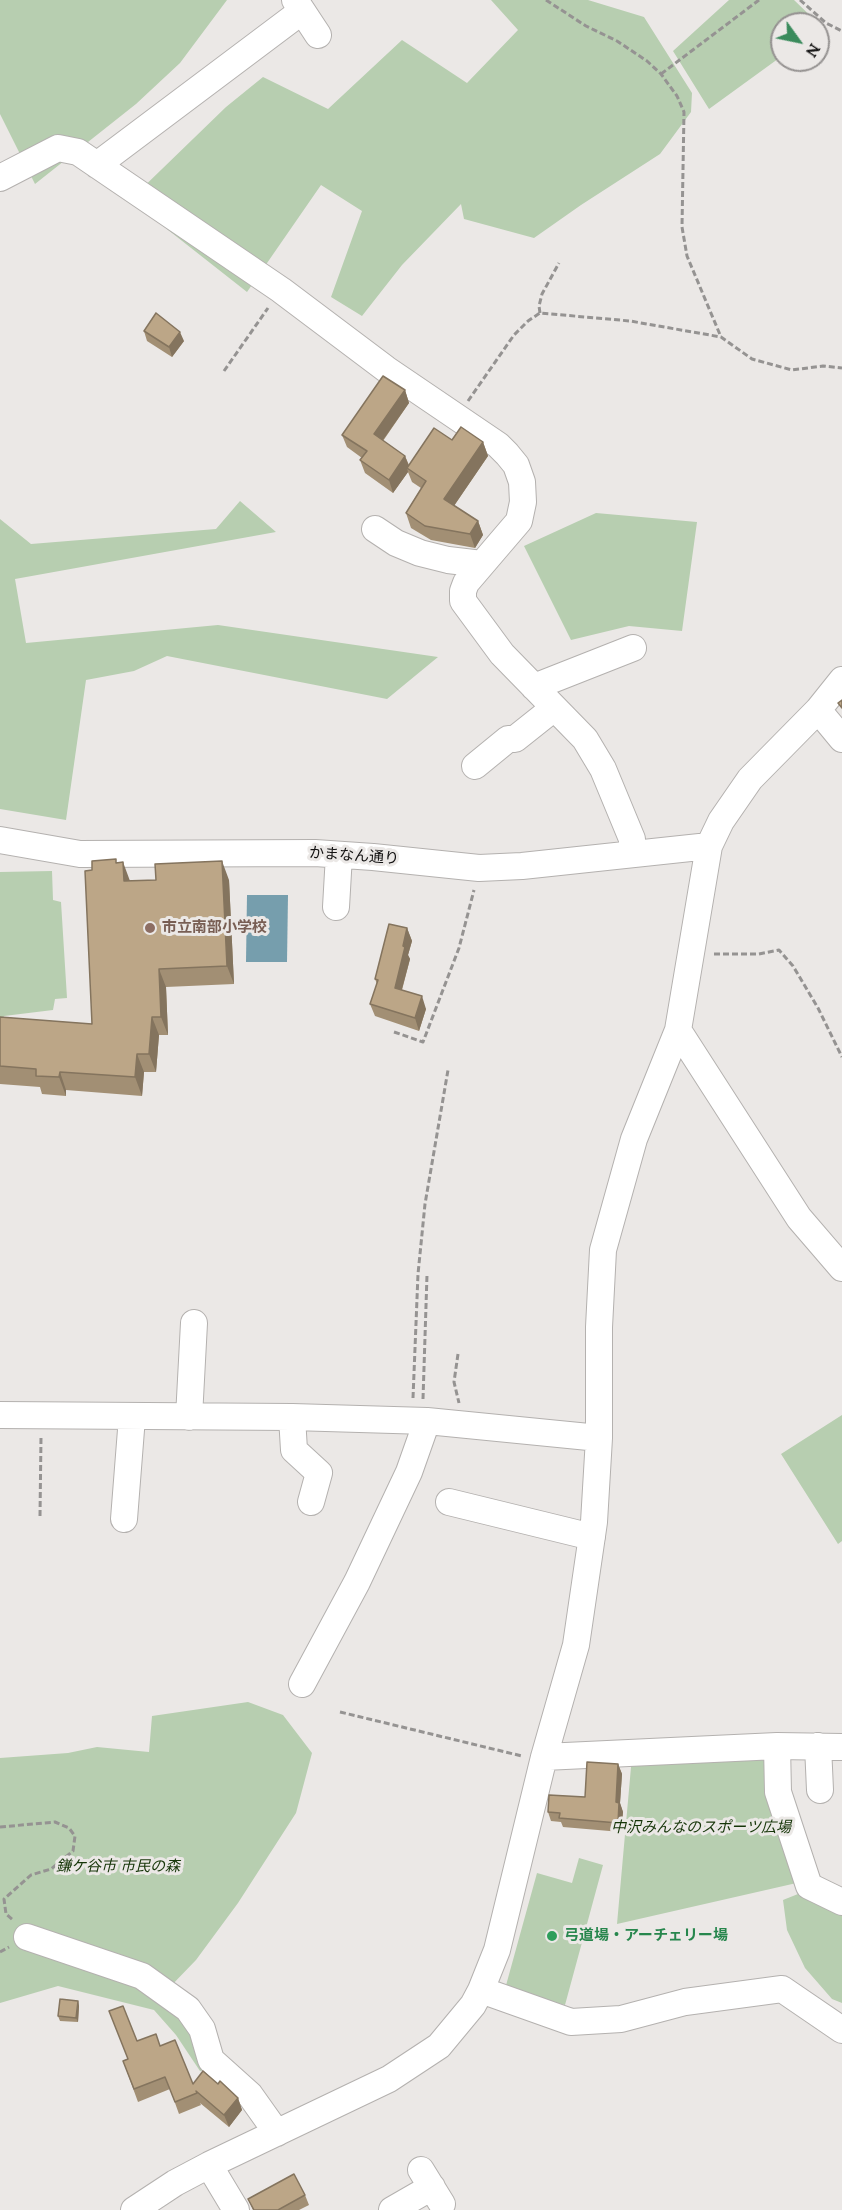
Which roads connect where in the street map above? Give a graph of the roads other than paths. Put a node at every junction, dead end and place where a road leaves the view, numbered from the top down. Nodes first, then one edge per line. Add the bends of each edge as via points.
1 (298, 6) edge
2 (318, 35) dead end
3 (97, 165) junction
4 (0, 178) edge
5 (375, 529) dead end
6 (482, 564) junction
7 (633, 648) dead end
8 (842, 680) edge
9 (534, 687) junction
10 (554, 708) junction
11 (818, 710) junction
12 (842, 739) edge
13 (475, 766) dead end
14 (0, 826) edge
15 (0, 840) edge
16 (709, 846) junction
17 (80, 854) junction
18 (632, 854) junction
19 (339, 855) junction
20 (336, 907) dead end
21 (678, 1030) junction
22 (842, 1268) edge
23 (194, 1323) dead end
24 (0, 1415) edge
25 (132, 1417) junction
26 (189, 1417) junction
27 (292, 1417) junction
28 (421, 1421) junction
29 (599, 1438) junction
30 (311, 1502) dead end
31 (449, 1502) dead end
32 (124, 1520) dead end
33 (592, 1538) junction
34 (302, 1684) dead end
35 (777, 1746) junction
36 (830, 1746) edge
37 (544, 1757) junction
38 (820, 1790) dead end
39 (842, 1902) edge
40 (27, 1937) road end
41 (481, 1990) junction
42 (842, 2030) edge
43 (277, 2133) junction
44 (209, 2165) junction
45 (432, 2187) dead end
46 (134, 2210) edge
47 (236, 2210) edge
48 (392, 2210) edge

1 - 2 street
1 - 3 street
3 - 4 street via 78,153 58,148
3 - 6 street via 281,290 507,454 522,482 519,521
5 - 6 street via 420,554
6 - 9 street via 466,583 463,601 502,654
7 - 9 street
8 - 11 street
9 - 10 street
10 - 13 street
10 - 18 street via 585,739 603,769 632,838
11 - 12 street
11 - 16 street via 750,779
14 - 17 street via 54,839 71,845
15 - 17 street, かまなん通り
16 - 18 street, かまなん通り
16 - 21 street
17 - 19 street, かまなん通り
18 - 19 street, かまなん通り via 479,868
19 - 20 street
21 - 22 street via 799,1218
21 - 29 street via 634,1139 603,1250
23 - 26 street
24 - 25 street
25 - 26 street
25 - 32 street
26 - 27 street
27 - 28 street
27 - 30 street via 294,1450 319,1473
28 - 29 street
28 - 34 street via 409,1472 357,1582
29 - 33 street
31 - 33 street
33 - 37 street via 576,1646
35 - 36 street
35 - 37 street
35 - 39 street via 778,1792 809,1886
36 - 38 street
37 - 41 street via 497,1950
40 - 43 street via 142,1976 188,2009 202,2029 211,2060 250,2096
41 - 42 street via 571,2022 621,2019 685,2002 783,1989
41 - 43 street via 439,2046 389,2079
43 - 44 street
44 - 46 street
44 - 47 street
45 - 48 street

